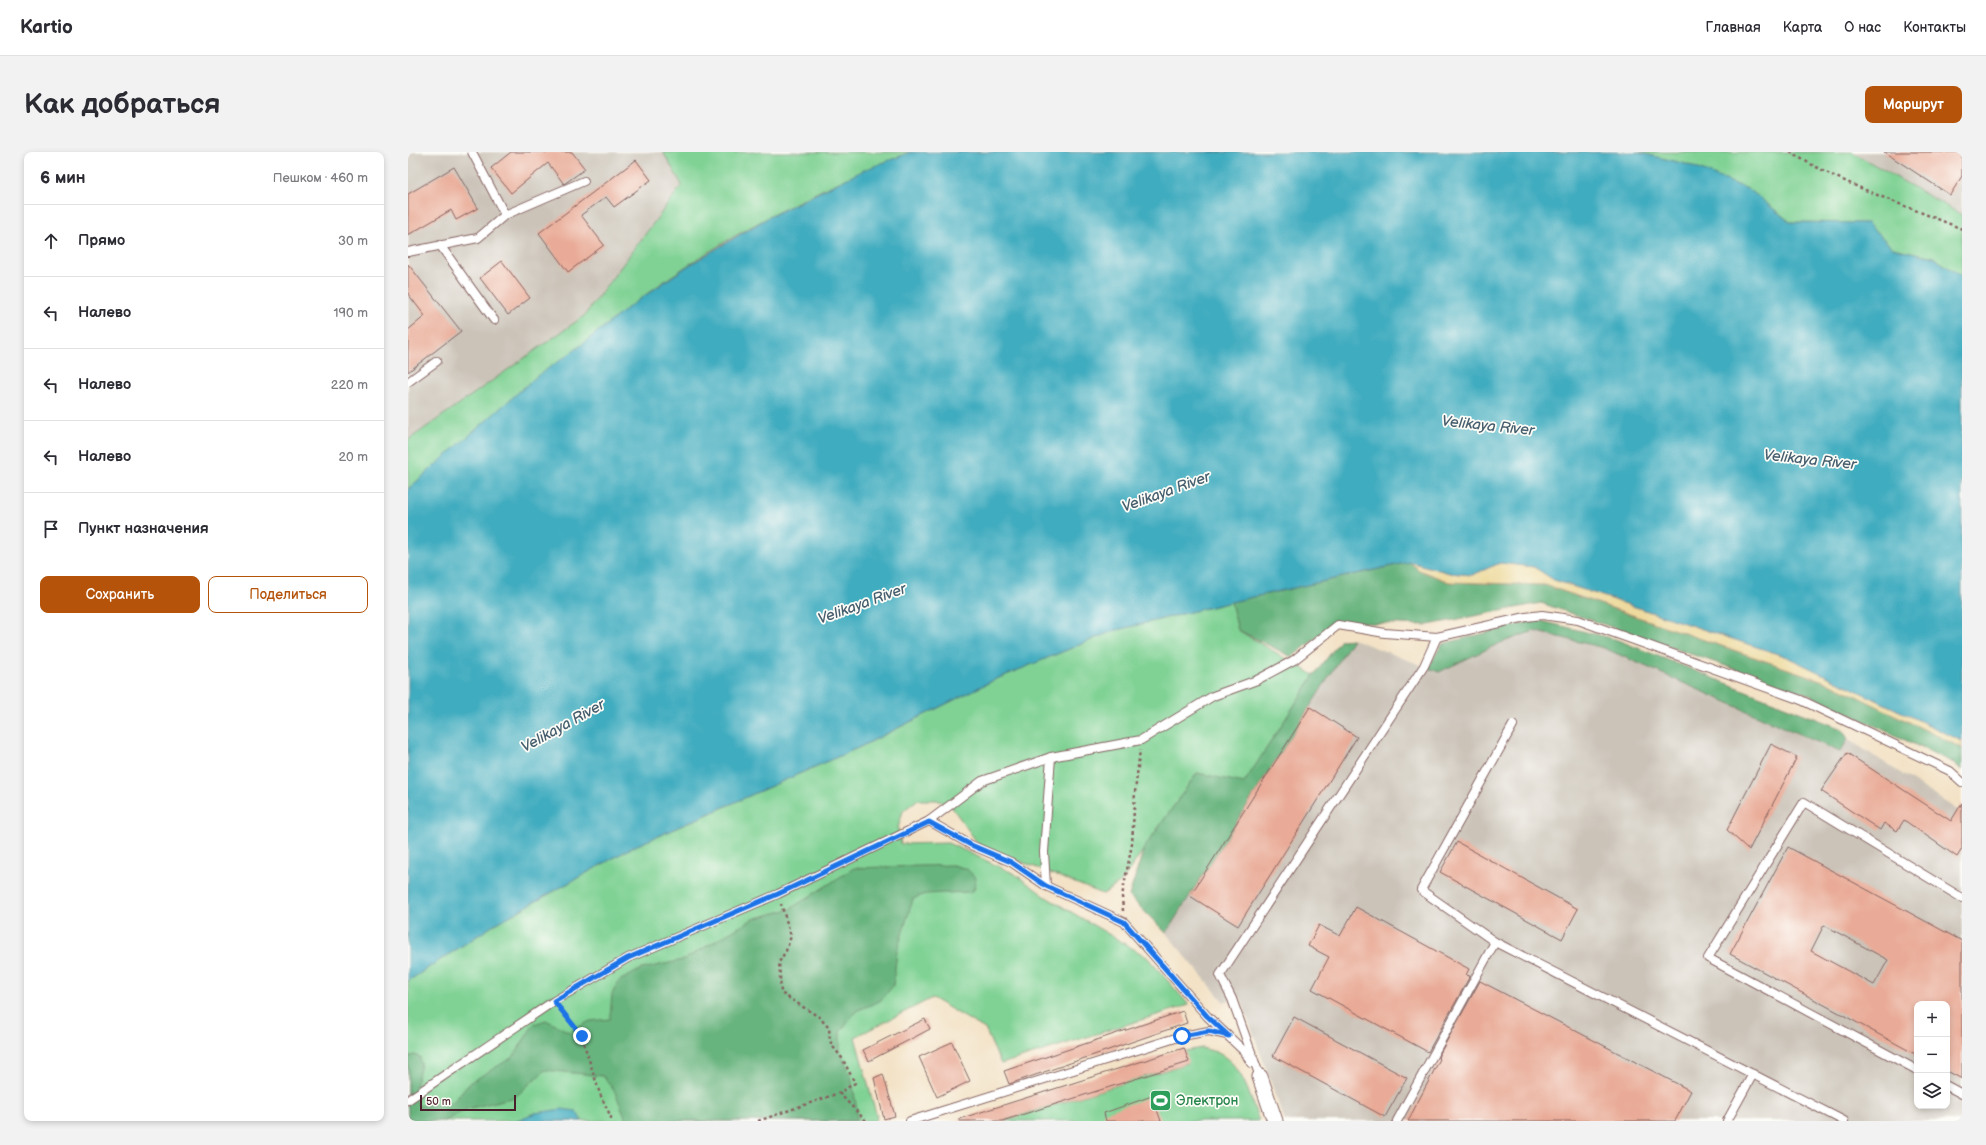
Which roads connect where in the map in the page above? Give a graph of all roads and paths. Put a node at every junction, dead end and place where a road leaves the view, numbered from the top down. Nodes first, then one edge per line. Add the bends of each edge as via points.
1 (472, 152) edge
2 (1790, 152) edge
3 (584, 181) dead end
4 (505, 215) junction
5 (1962, 229) edge
6 (440, 244) junction
7 (408, 252) edge
8 (494, 320) dead end
9 (437, 361) dead end
10 (408, 382) edge
11 (1437, 637) junction
12 (1513, 725) dead end
13 (1141, 740) junction
14 (1051, 757) junction
15 (1962, 782) edge
16 (929, 822) junction
17 (1046, 886) junction
18 (778, 894) junction
19 (1962, 898) edge
20 (1124, 922) junction
21 (1495, 942) junction
22 (554, 1001) junction
23 (1229, 1036) junction
24 (1914, 1068) edge
25 (1753, 1074) junction
26 (1260, 1077) junction
27 (1950, 1088) edge
28 (839, 1092) junction
29 (1962, 1094) edge
30 (408, 1100) edge
31 (611, 1121) edge
32 (758, 1121) edge
33 (866, 1121) edge
34 (910, 1121) edge
35 (1275, 1121) edge
36 (1397, 1121) edge
37 (1727, 1121) edge
38 (1844, 1121) edge

1 - 4 lane
2 - 5 path via 1850,183
3 - 4 lane
4 - 6 lane via 478,238
6 - 7 lane
6 - 8 lane
9 - 10 lane
11 - 13 lane via 1338,625 1294,660 1258,680 1213,696
11 - 15 lane via 1526,616 1542,615 1578,620 1802,700 1950,771
11 - 26 lane via 1424,666 1220,975 1232,999
12 - 21 lane via 1421,890
13 - 14 lane
13 - 20 path via 1132,844 1122,896
14 - 16 lane via 982,781
14 - 17 lane via 1044,852
16 - 17 lane via 971,845 1011,862
16 - 18 lane
17 - 20 lane
18 - 22 lane via 628,958
18 - 28 path via 791,936 779,962 781,993 819,1018 829,1028 830,1041 855,1083
19 - 24 lane via 1804,802 1708,958
20 - 23 lane via 1207,1016
21 - 25 lane
21 - 36 lane
22 - 30 lane
22 - 31 path via 582,1036
23 - 26 lane via 1245,1052
23 - 34 lane via 1209,1031 1182,1036
25 - 37 lane
25 - 38 lane
26 - 35 street
27 - 29 lane
28 - 32 path
28 - 33 path

